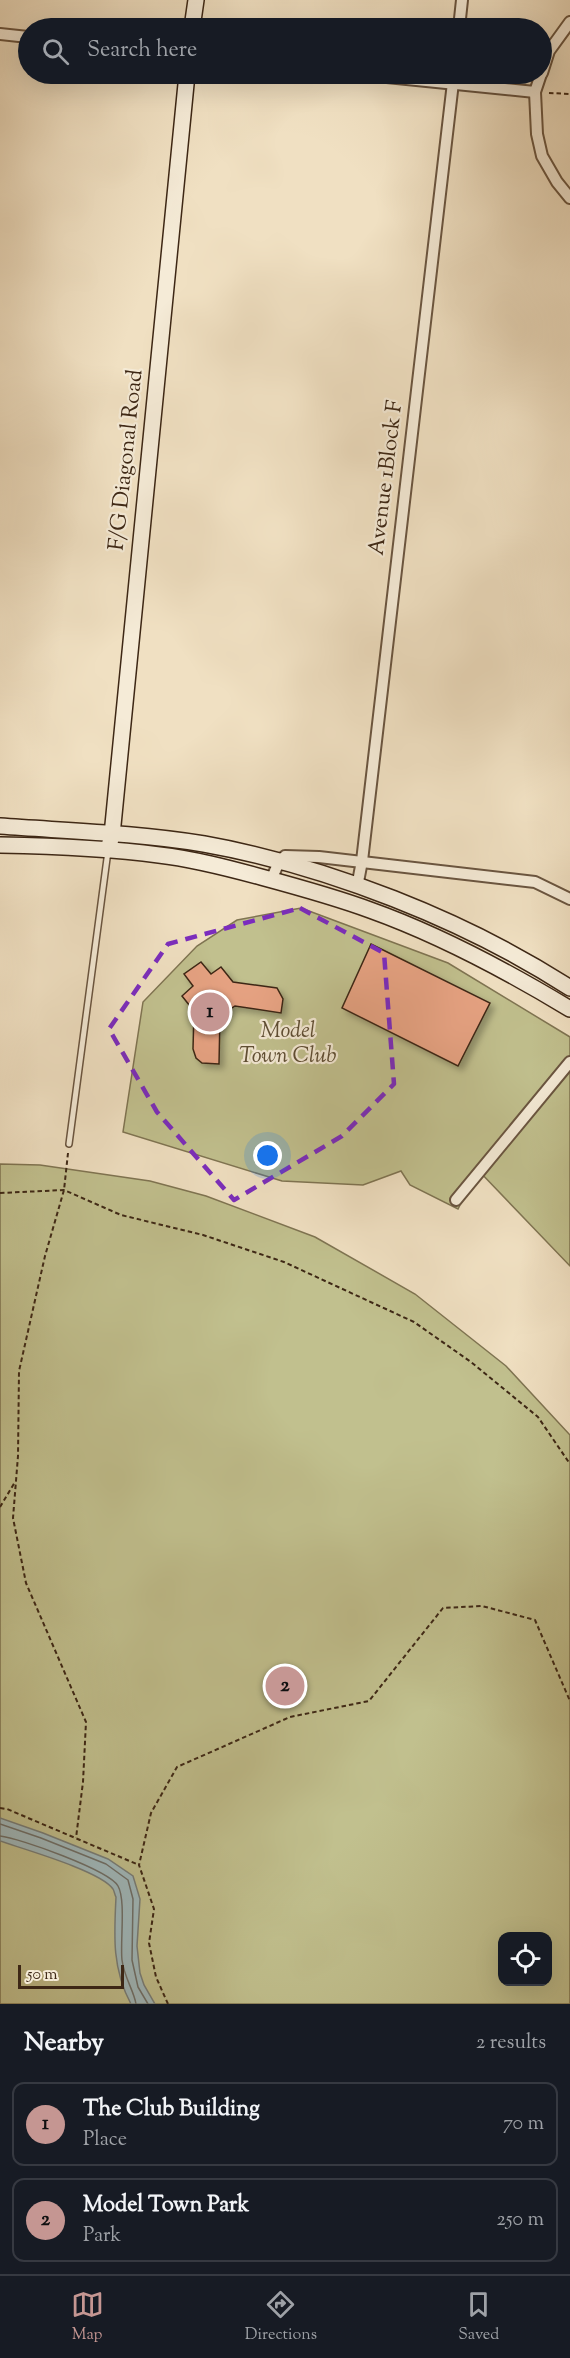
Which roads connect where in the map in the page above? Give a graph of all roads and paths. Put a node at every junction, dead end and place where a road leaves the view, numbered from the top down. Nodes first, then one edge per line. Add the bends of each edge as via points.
1 (196, 0) edge
2 (462, 0) edge
3 (193, 18) edge
4 (460, 18) edge
5 (570, 22) edge
6 (0, 34) edge
7 (18, 36) edge
8 (552, 47) edge
9 (187, 84) edge
10 (453, 84) edge
11 (485, 84) edge
12 (538, 84) edge
13 (535, 92) junction
14 (570, 94) edge
15 (570, 198) edge
16 (0, 826) edge
17 (110, 842) junction
18 (0, 845) edge
19 (362, 861) junction
20 (279, 862) junction
21 (271, 880) junction
22 (357, 887) junction
23 (570, 899) edge
24 (570, 988) edge
25 (570, 1009) edge
26 (570, 1062) edge
27 (69, 1144) joint
28 (63, 1190) junction
29 (0, 1193) edge
30 (456, 1200) dead end
31 (570, 1464) edge
32 (16, 1480) junction
33 (0, 1507) edge
34 (570, 1701) edge
35 (0, 1808) edge
36 (76, 1838) junction
37 (139, 1864) junction
38 (168, 2004) edge

1 - 3 main road
2 - 4 street
5 - 8 street
6 - 7 street
9 - 17 main road, F/G Diagonal Road
10 - 19 street, Avenue 1Block F
11 - 13 street
12 - 13 street
13 - 14 path
13 - 15 street via 542,156
16 - 17 main road
17 - 18 main road
17 - 20 main road via 202,844
17 - 21 main road
17 - 27 lane
19 - 20 street via 290,855
19 - 22 street, Avenue 1Block F
19 - 23 street via 536,882
20 - 21 street
20 - 22 main road
21 - 25 main road via 371,910 420,931
22 - 24 main road via 442,919 504,949
26 - 30 street
27 - 28 path
28 - 29 path
28 - 31 path via 121,1215 203,1235 284,1262 414,1322 538,1417
28 - 32 path via 19,1371
32 - 33 path
32 - 36 path via 13,1518 26,1583 86,1722
34 - 37 path via 535,1620 482,1606 443,1608 369,1701 290,1718 177,1767 152,1813
35 - 36 path
36 - 37 path
37 - 38 path via 154,1909 148,1943

